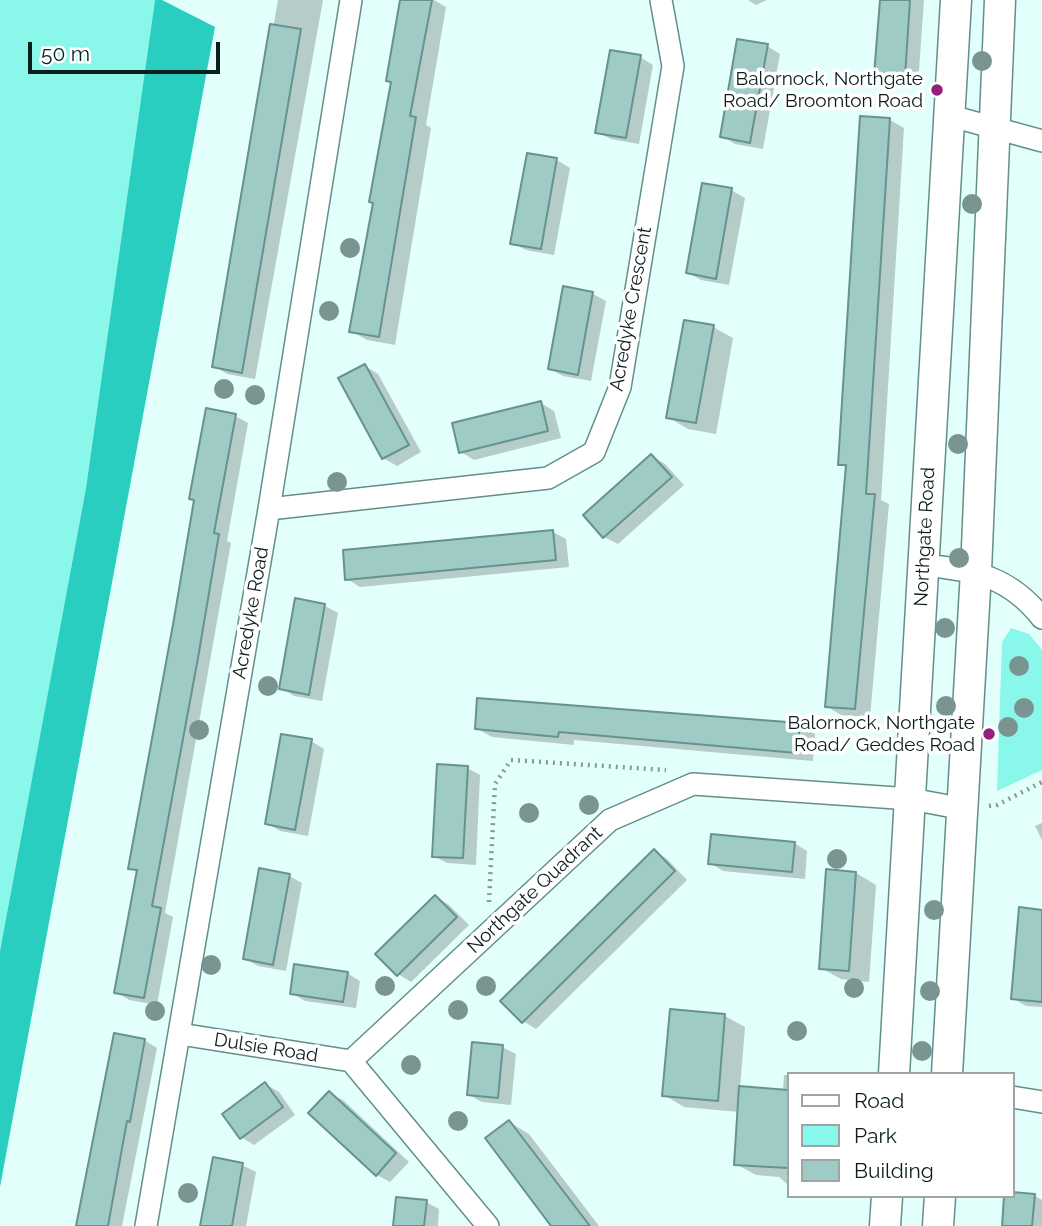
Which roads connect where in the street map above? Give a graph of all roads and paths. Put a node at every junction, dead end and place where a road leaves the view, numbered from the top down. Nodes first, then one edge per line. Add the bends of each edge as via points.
1 (351, 0) edge
2 (661, 0) edge
3 (956, 0) edge
4 (1000, 0) edge
5 (951, 116) junction
6 (994, 129) junction
7 (1042, 141) edge
8 (269, 509) junction
9 (923, 565) junction
10 (976, 571) junction
11 (1042, 618) edge
12 (1042, 782) edge
13 (693, 784) junction
14 (911, 800) junction
15 (964, 809) junction
16 (487, 934) junction
17 (180, 1034) junction
18 (351, 1061) junction
19 (894, 1072) edge
20 (947, 1072) edge
21 (1014, 1097) edge
22 (1042, 1102) edge
23 (887, 1198) edge
24 (940, 1198) edge
25 (146, 1226) edge
26 (488, 1226) edge
27 (885, 1226) edge
28 (938, 1226) edge

1 - 8 street, Acredyke Road
2 - 8 street, Acredyke Crescent via 673,66 620,387 594,452 548,478
3 - 5 street, Northgate Road
4 - 6 street
5 - 6 street
5 - 9 street, Northgate Road
6 - 7 street
6 - 10 street
8 - 17 street, Acredyke Road
9 - 10 street
9 - 14 street, Northgate Road
10 - 11 street via 1027,598
10 - 15 street
12 - 15 path via 997,805
13 - 14 street, Northgate Quadrant
13 - 16 street, Northgate Quadrant via 610,820
13 - 16 path via 664,769 511,760 495,783
14 - 15 street, Northgate Quadrant
14 - 19 street, Northgate Road
15 - 20 street
16 - 18 street, Northgate Quadrant
17 - 18 street, Dulsie Road
17 - 25 street, Acredyke Road
18 - 26 street
21 - 22 street
23 - 27 street
24 - 28 street

